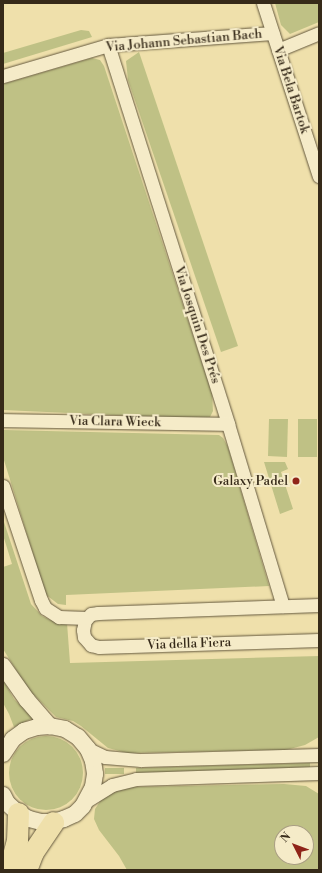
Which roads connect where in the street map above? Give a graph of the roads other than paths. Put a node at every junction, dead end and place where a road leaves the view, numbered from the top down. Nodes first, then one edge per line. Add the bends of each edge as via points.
1 (263, 3) edge
2 (273, 33) junction
3 (319, 33) edge
4 (108, 45) junction
5 (278, 50) junction
6 (3, 76) edge
7 (319, 176) edge
8 (3, 420) edge
9 (228, 424) junction
10 (3, 486) edge
11 (319, 605) edge
12 (283, 606) junction
13 (87, 618) junction
14 (319, 640) edge
15 (3, 666) edge
16 (50, 726) junction
17 (3, 729) edge
18 (88, 748) junction
19 (4, 751) edge
20 (319, 755) edge
21 (319, 766) edge
22 (319, 773) edge
23 (3, 795) edge
24 (88, 800) junction
25 (18, 813) junction
26 (53, 822) junction
27 (9, 870) edge
28 (26, 870) edge

1 - 2 street, Via Bela Bartok
2 - 4 street, Via Johann Sebastian Bach
2 - 5 street, Via Bela Bartok
3 - 5 street, Via Johann Sebastian Bach
4 - 6 street, Via Johann Sebastian Bach
4 - 9 street, Via Josquin Des Prés
5 - 7 street, Via Bela Bartok
8 - 9 street, Via Clara Wieck
9 - 12 street, Via Josquin Des Prés
10 - 13 street via 40,600 45,608 59,617
11 - 12 street
12 - 13 street via 98,613
13 - 14 street, Via della Fiera via 83,630 84,637 91,645 99,647
15 - 16 street via 27,700
16 - 18 street via 65,729 78,737
16 - 19 street via 37,726 24,731 13,739
17 - 19 street
18 - 20 street via 105,757 141,760
18 - 24 street via 95,774
21 - 22 street
22 - 24 street via 136,779 112,785
23 - 25 street via 7,803
24 - 26 street via 75,814
25 - 26 street via 29,819
25 - 27 highway via 17,841
26 - 28 highway via 33,852

